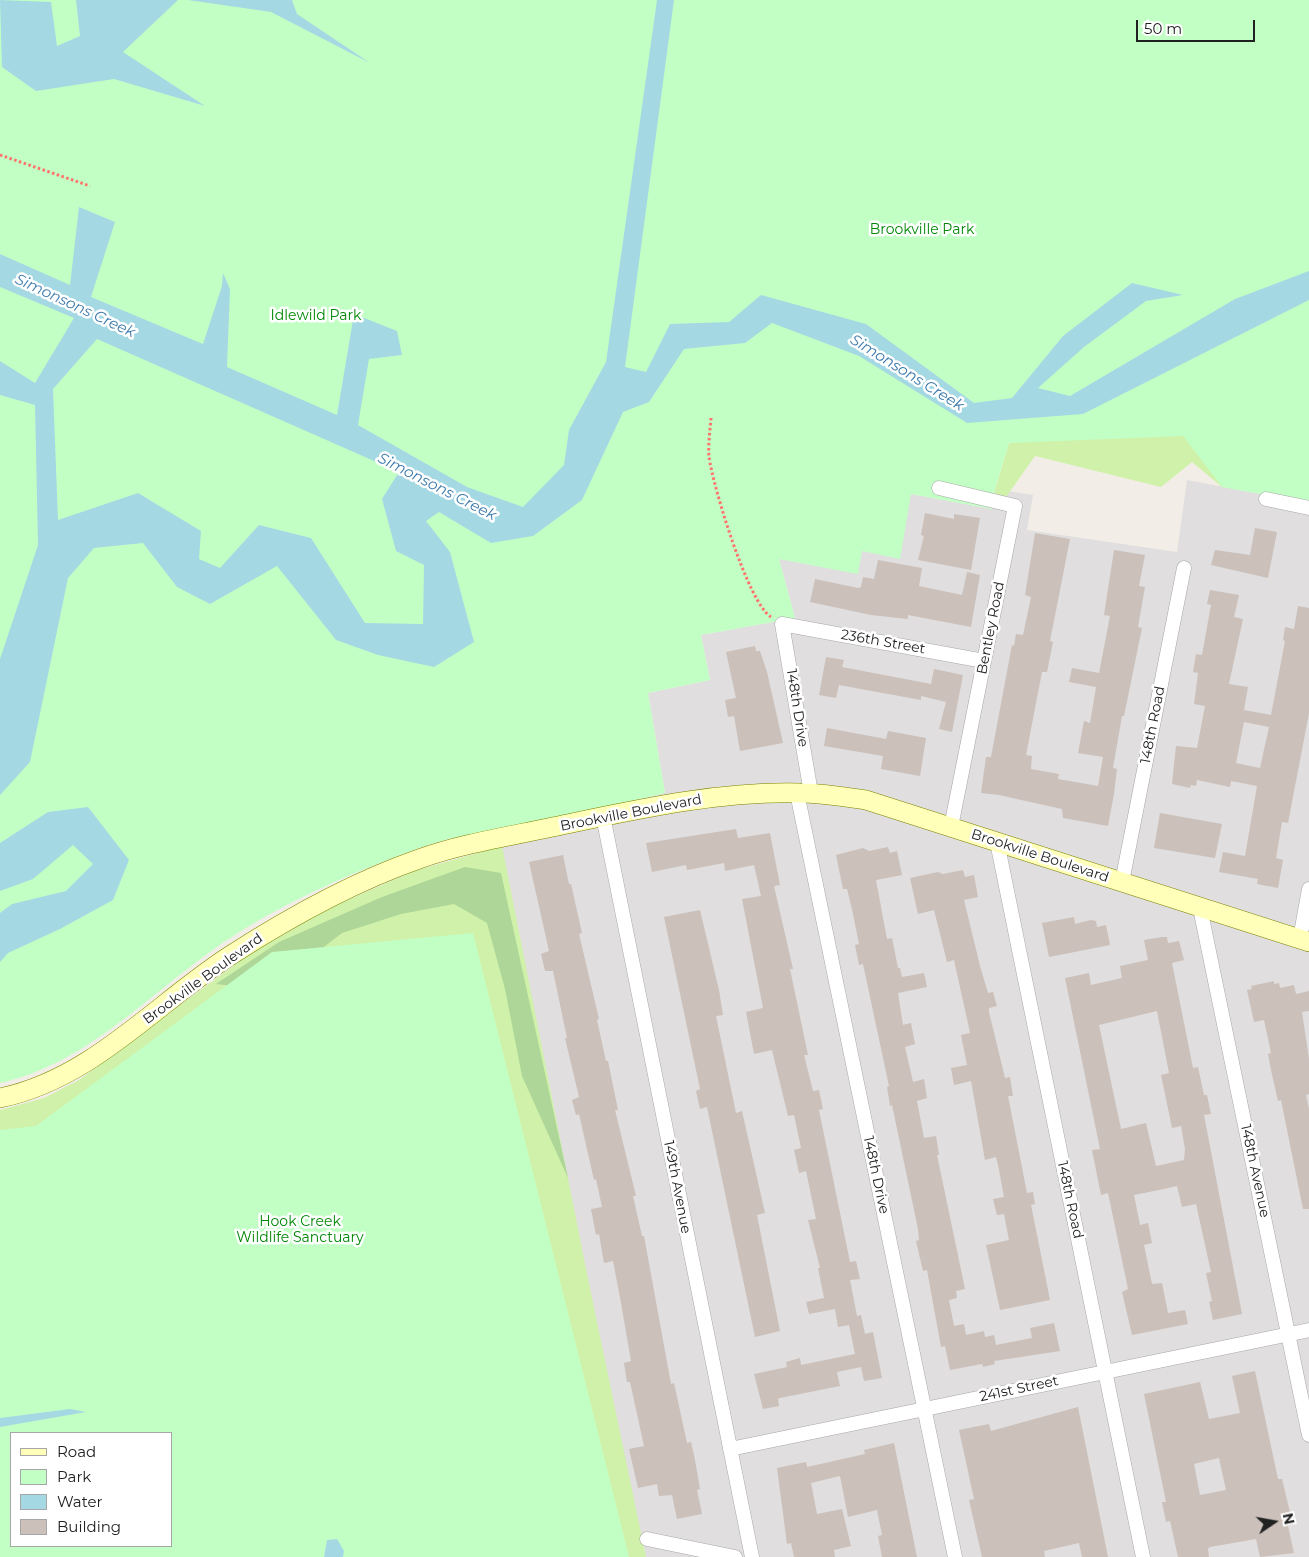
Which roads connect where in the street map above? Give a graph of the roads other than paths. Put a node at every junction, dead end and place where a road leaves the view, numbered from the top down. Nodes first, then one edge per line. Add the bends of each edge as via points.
1 (939, 488) dead end
2 (1266, 499) dead end
3 (1309, 508) edge
4 (1184, 568) dead end
5 (782, 624) joint
6 (984, 660) junction
7 (804, 793) junction
8 (603, 816) junction
9 (951, 827) junction
10 (997, 842) junction
11 (1122, 882) junction
12 (1309, 890) edge
13 (1200, 908) junction
14 (1304, 940) edge
15 (0, 1098) edge
16 (1309, 1330) edge
17 (1288, 1334) junction
18 (1105, 1372) junction
19 (925, 1409) junction
20 (1309, 1435) edge
21 (730, 1449) junction
22 (647, 1539) dead end
23 (735, 1557) edge
24 (752, 1557) edge
25 (955, 1557) edge
26 (1143, 1557) edge

1 - 6 street, Bentley Road via 1014,506
2 - 3 street
4 - 11 street, 148th Road
5 - 6 street, 236th Street
5 - 7 street, 148th Drive
6 - 9 street, Bentley Road
7 - 8 street, Brookville Boulevard via 708,798
7 - 9 street, Brookville Boulevard via 866,800
7 - 19 street, 148th Drive
8 - 15 street, Brookville Boulevard via 444,851 353,887 291,917 228,957 101,1053 69,1073 31,1090
8 - 21 street, 149th Avenue
9 - 10 street, Brookville Boulevard
10 - 11 street, Brookville Boulevard
10 - 18 street, 148th Road
11 - 13 street, Brookville Boulevard
12 - 14 street
13 - 14 street, Brookville Boulevard
13 - 17 street, 148th Avenue
16 - 17 street, 241st Street
17 - 18 street, 241st Street
17 - 20 street, 148th Avenue
18 - 19 street, 241st Street
18 - 26 street, 148th Road
19 - 21 street, 241st Street
19 - 25 street, 148th Drive
21 - 24 street, 149th Avenue
22 - 23 street

